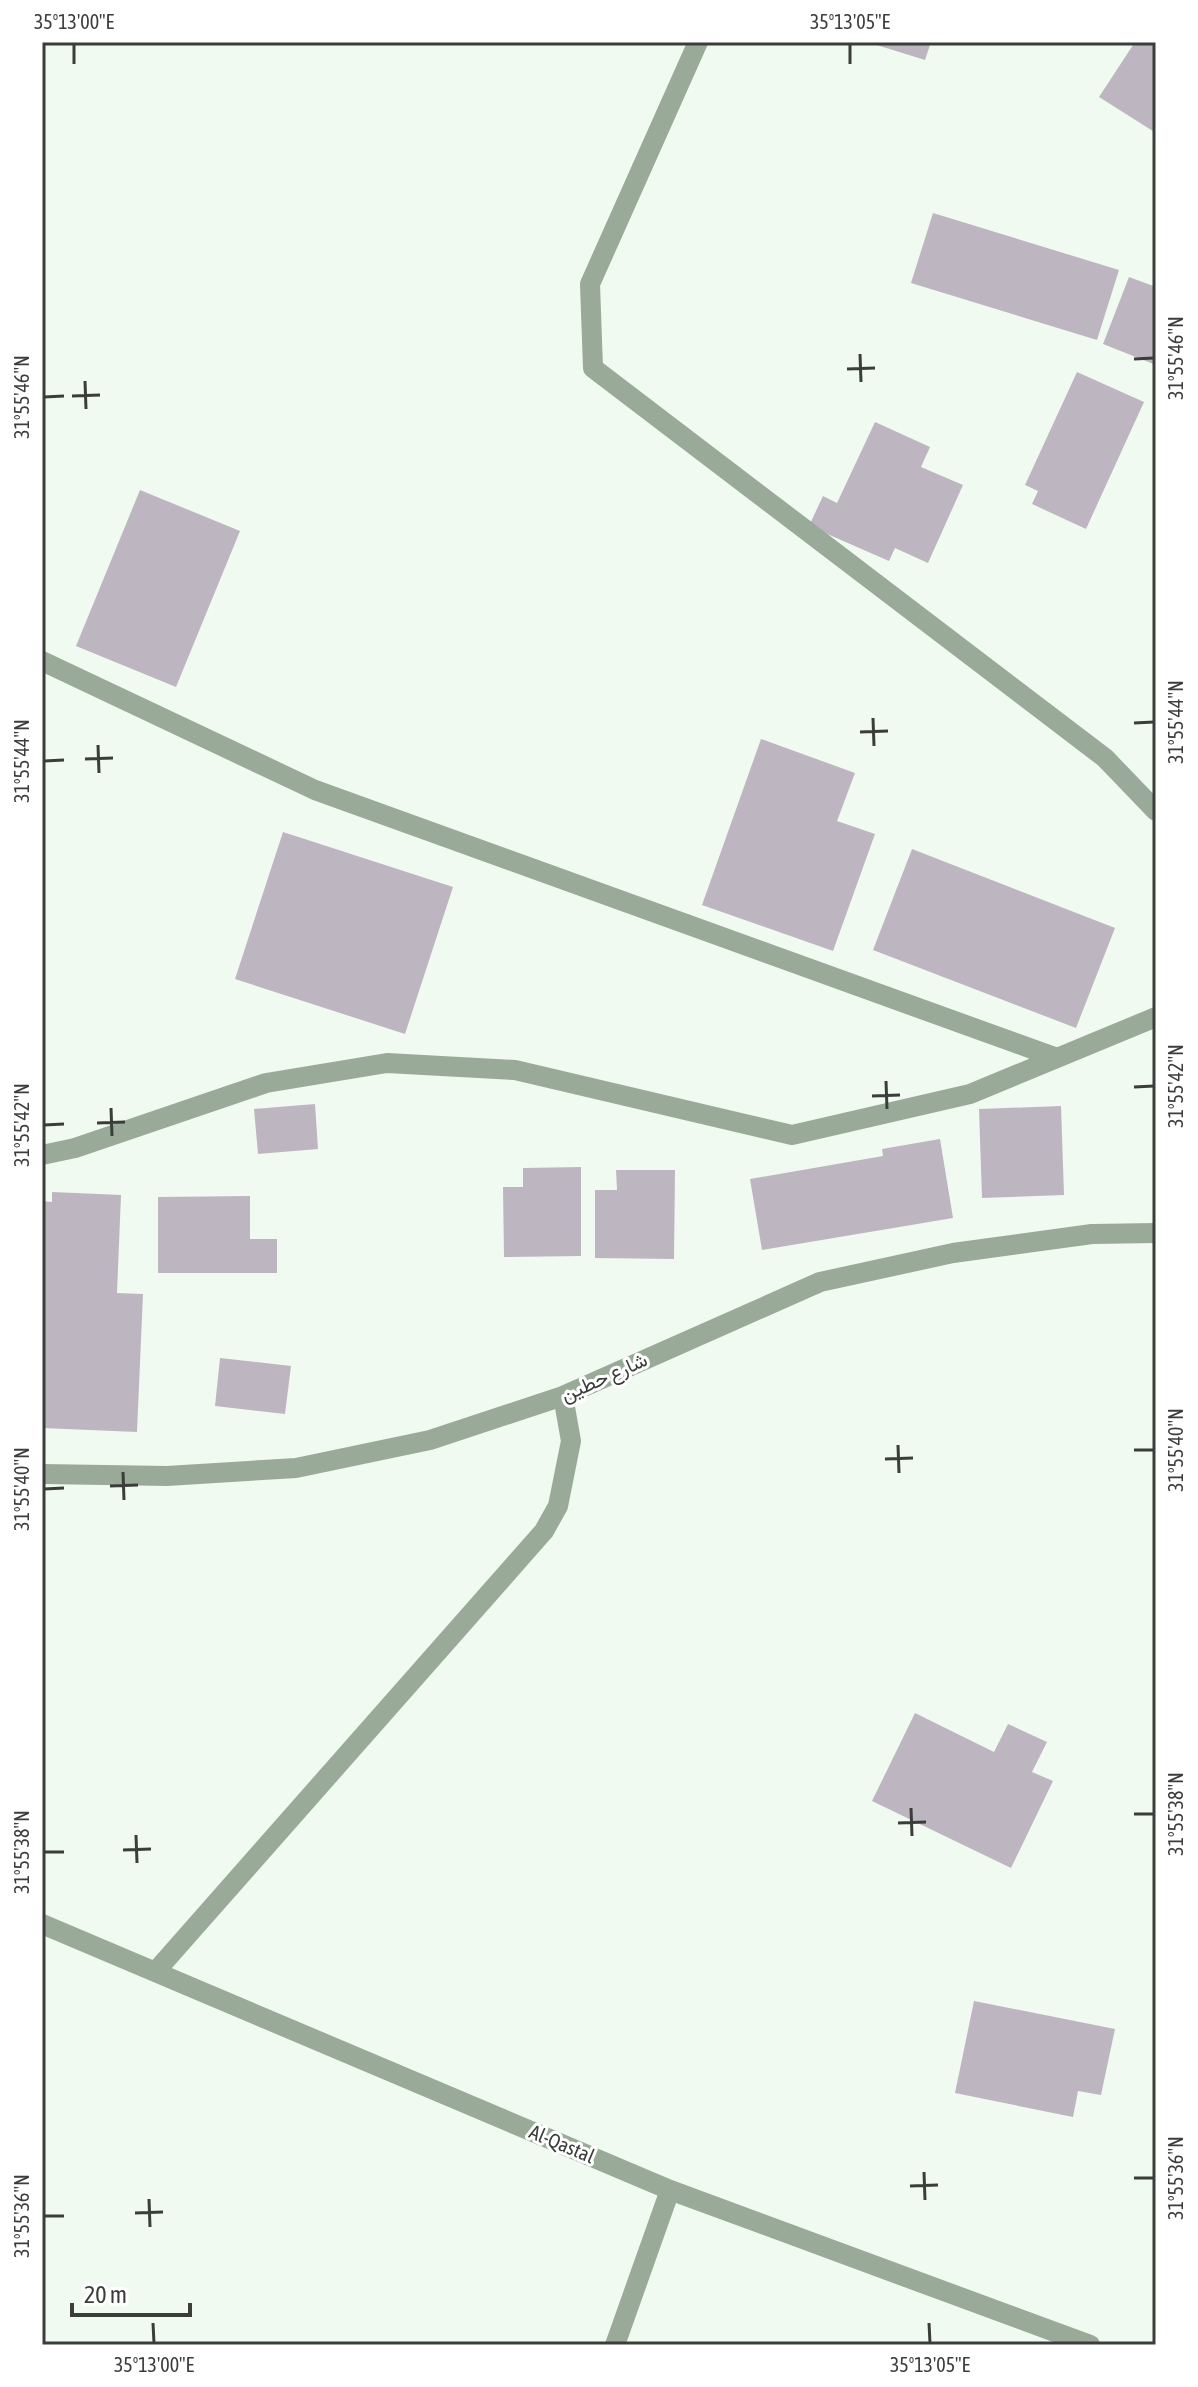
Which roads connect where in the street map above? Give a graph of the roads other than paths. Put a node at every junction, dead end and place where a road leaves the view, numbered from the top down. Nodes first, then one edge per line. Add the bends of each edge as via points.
1 (698, 42) edge
2 (42, 661) edge
3 (1156, 811) edge
4 (1156, 1017) edge
5 (1057, 1058) junction
6 (42, 1155) edge
7 (1156, 1233) edge
8 (563, 1396) junction
9 (42, 1474) edge
10 (42, 1924) edge
11 (156, 1971) junction
12 (670, 2190) junction
13 (615, 2345) edge
14 (1090, 2345) edge

1 - 3 street via 590,284 593,368 1105,758
2 - 5 street via 315,790
4 - 5 street
5 - 6 street via 970,1094 792,1135 515,1070 387,1063 266,1083
7 - 8 street, شارع حطين via 1092,1234 953,1253 820,1282
8 - 9 street, شارع حطين via 430,1440 296,1468 167,1476
8 - 11 street via 571,1441 558,1506 544,1531
10 - 11 street, Al-Qastal
11 - 12 street, Al-Qastal
12 - 13 street
12 - 14 street, Al-Qastal

